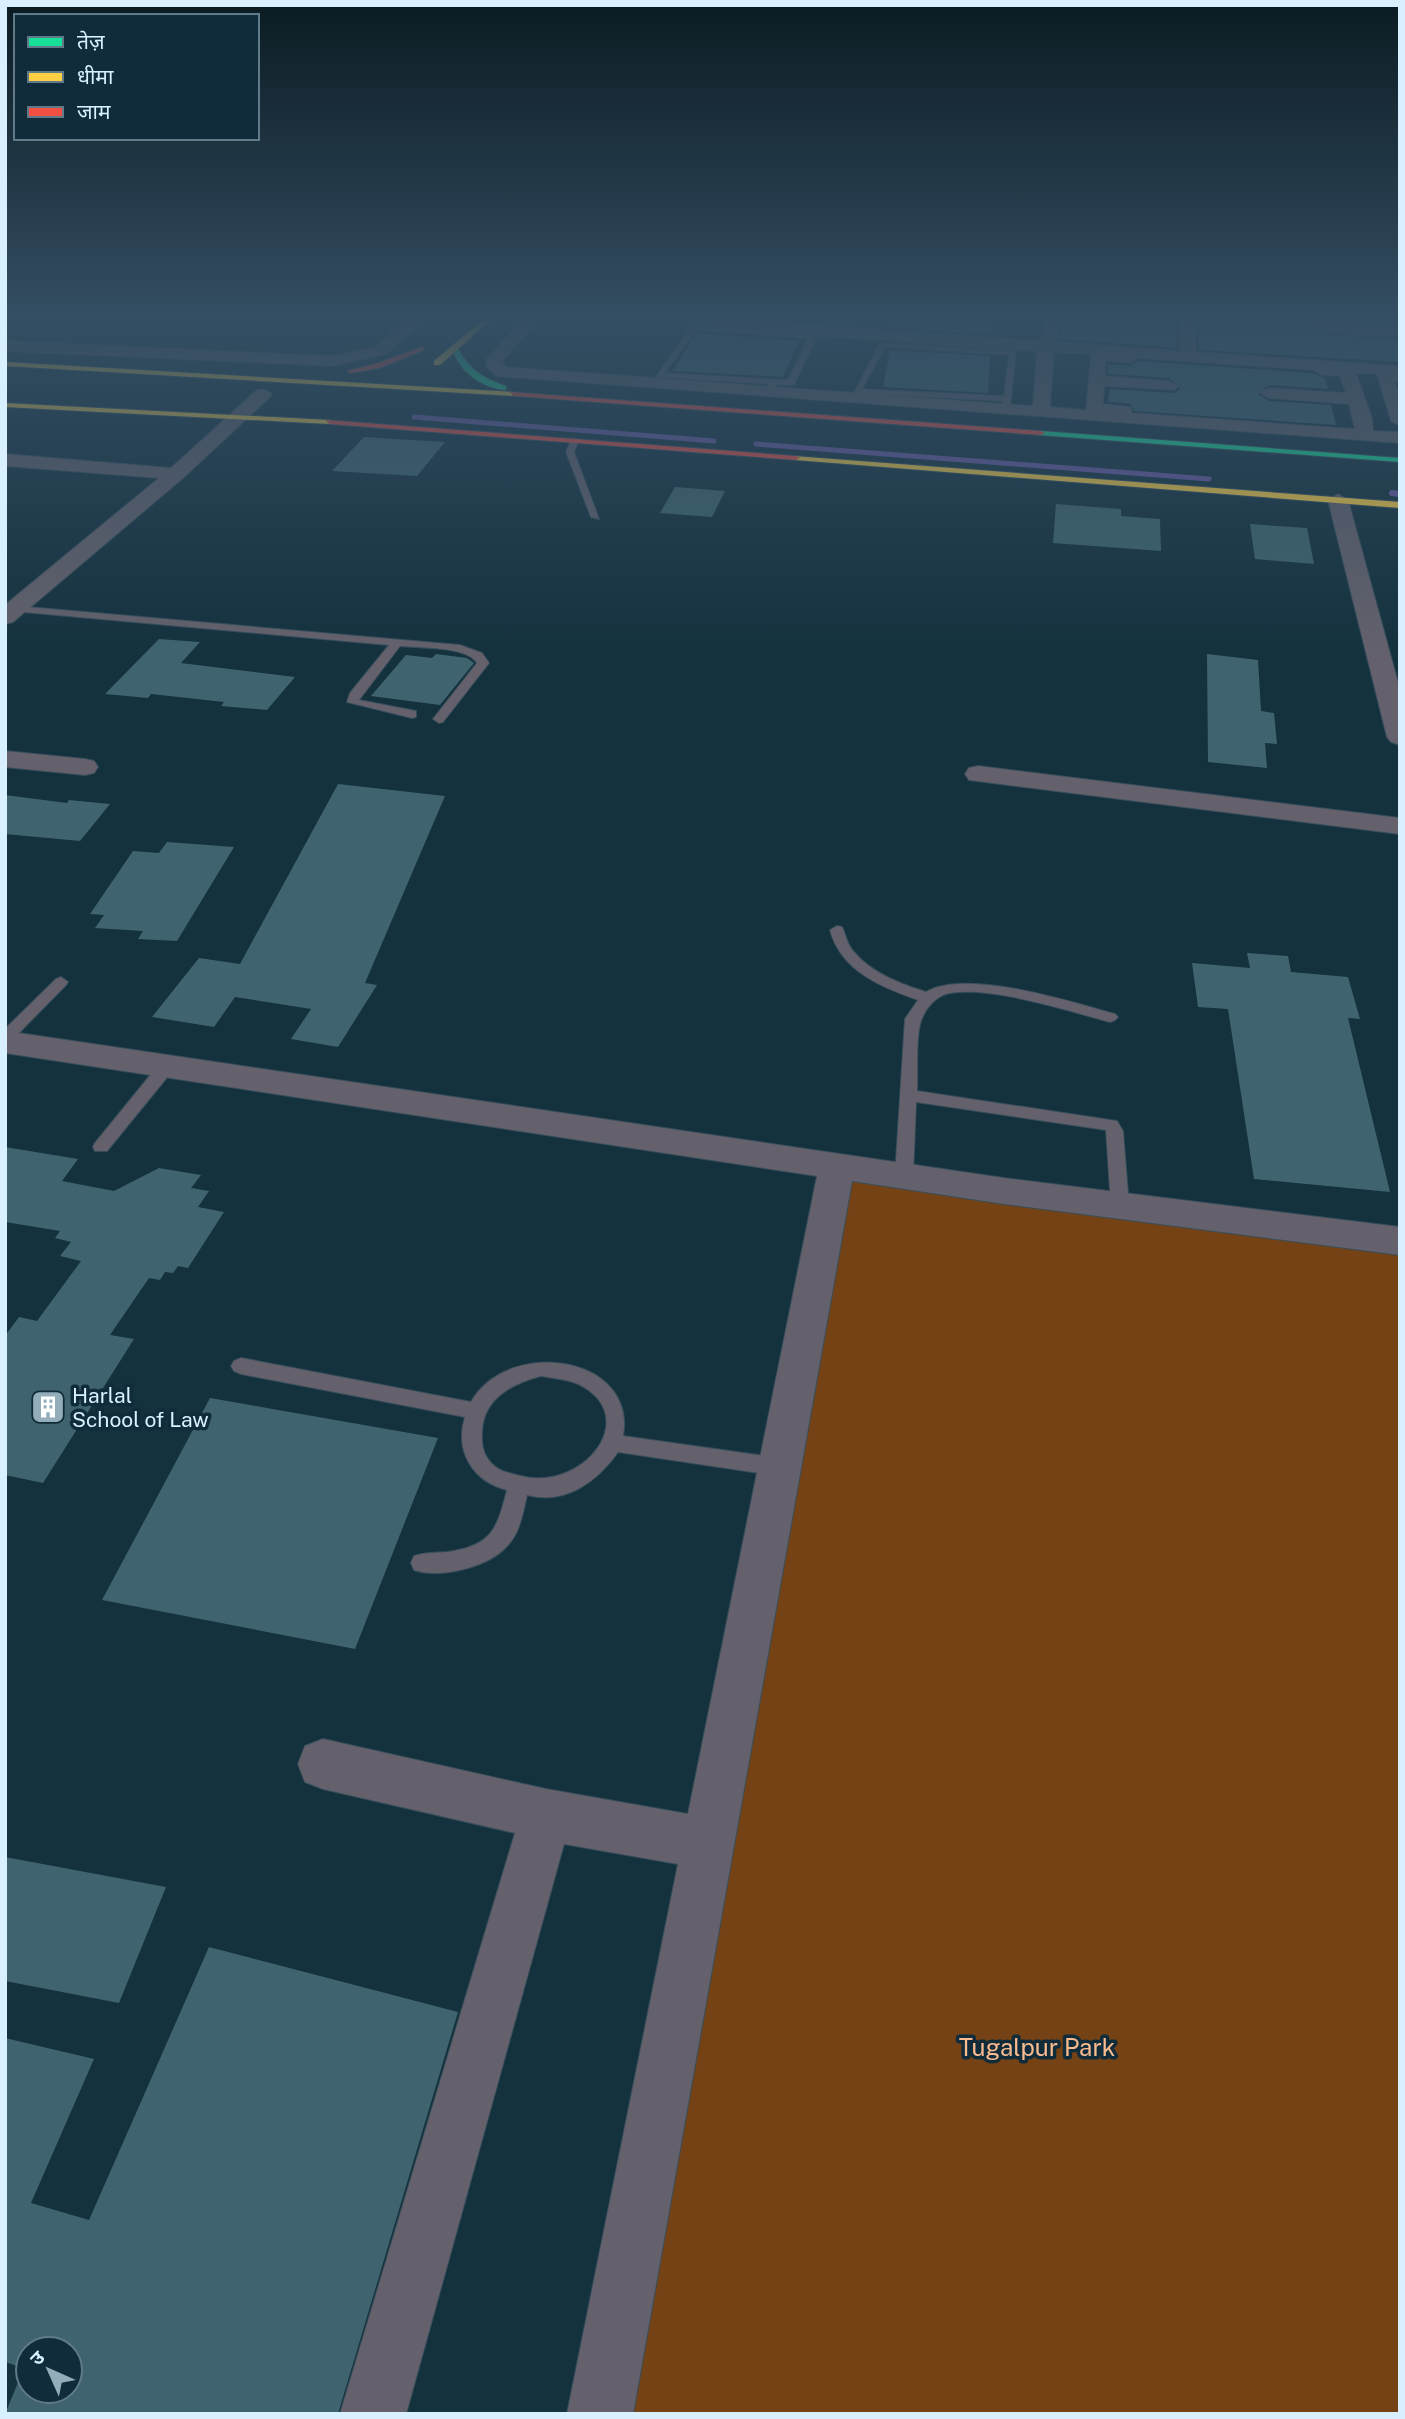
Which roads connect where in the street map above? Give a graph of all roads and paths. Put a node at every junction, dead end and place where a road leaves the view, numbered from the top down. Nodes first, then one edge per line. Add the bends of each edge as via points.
1 (225, 430) edge
2 (434, 430) edge
3 (961, 430) edge
4 (996, 430) edge
5 (1322, 430) edge
6 (1363, 430) edge
7 (1364, 433) junction
8 (715, 435) dead end
9 (1400, 438) edge
10 (575, 440) junction
11 (917, 440) dead end
12 (732, 452) junction
13 (5, 460) edge
14 (1400, 460) edge
15 (176, 474) junction
16 (1338, 500) junction
17 (1400, 505) edge
18 (596, 517) dead end
19 (10, 613) edge
20 (397, 643) junction
21 (1391, 670) edge
22 (412, 714) dead end
23 (439, 719) dead end
24 (1400, 737) edge
25 (5, 759) edge
26 (85, 767) dead end
27 (978, 774) dead end
28 (1400, 825) edge
29 (837, 930) dead end
30 (61, 982) dead end
31 (927, 998) junction
32 (1110, 1017) dead end
33 (5, 1040) edge
34 (167, 1066) junction
35 (908, 1095) junction
36 (101, 1147) dead end
37 (837, 1166) junction
38 (904, 1176) junction
39 (1119, 1206) junction
40 (1400, 1241) edge
41 (242, 1366) dead end
42 (475, 1411) junction
43 (613, 1443) junction
44 (779, 1467) junction
45 (518, 1488) junction
46 (422, 1563) dead end
47 (323, 1764) dead end
48 (546, 1815) junction
49 (707, 1843) junction
50 (373, 2414) edge
51 (600, 2414) edge

1 - 15 street
2 - 10 main road
3 - 11 main road via 982,438 969,442
4 - 14 main road
5 - 7 street
6 - 7 street
7 - 9 street
8 - 12 main road
10 - 12 main road
10 - 18 lane via 570,452
12 - 16 main road
13 - 15 street
15 - 19 street
16 - 17 main road
16 - 21 street
19 - 20 lane
20 - 22 lane via 353,702
20 - 23 lane via 460,648 478,654 483,663
21 - 24 street
25 - 26 street
27 - 28 street
29 - 31 lane via 848,956 892,986
30 - 33 lane
31 - 32 lane via 942,990 965,988
31 - 35 lane via 913,1019
33 - 34 street
34 - 36 lane
34 - 37 street
35 - 38 lane
35 - 39 lane via 1111,1125
37 - 38 street
37 - 44 street
38 - 39 street
39 - 40 street
41 - 42 lane
42 - 43 lane via 491,1390 513,1375 541,1368 568,1370 592,1380 609,1397 617,1419
42 - 45 lane via 470,1435 476,1458 492,1477
43 - 44 lane
43 - 45 lane via 599,1465 576,1482 546,1490
44 - 49 street
45 - 46 lane via 505,1533 482,1551 453,1563
47 - 48 street
48 - 49 street
48 - 50 street
49 - 51 street

